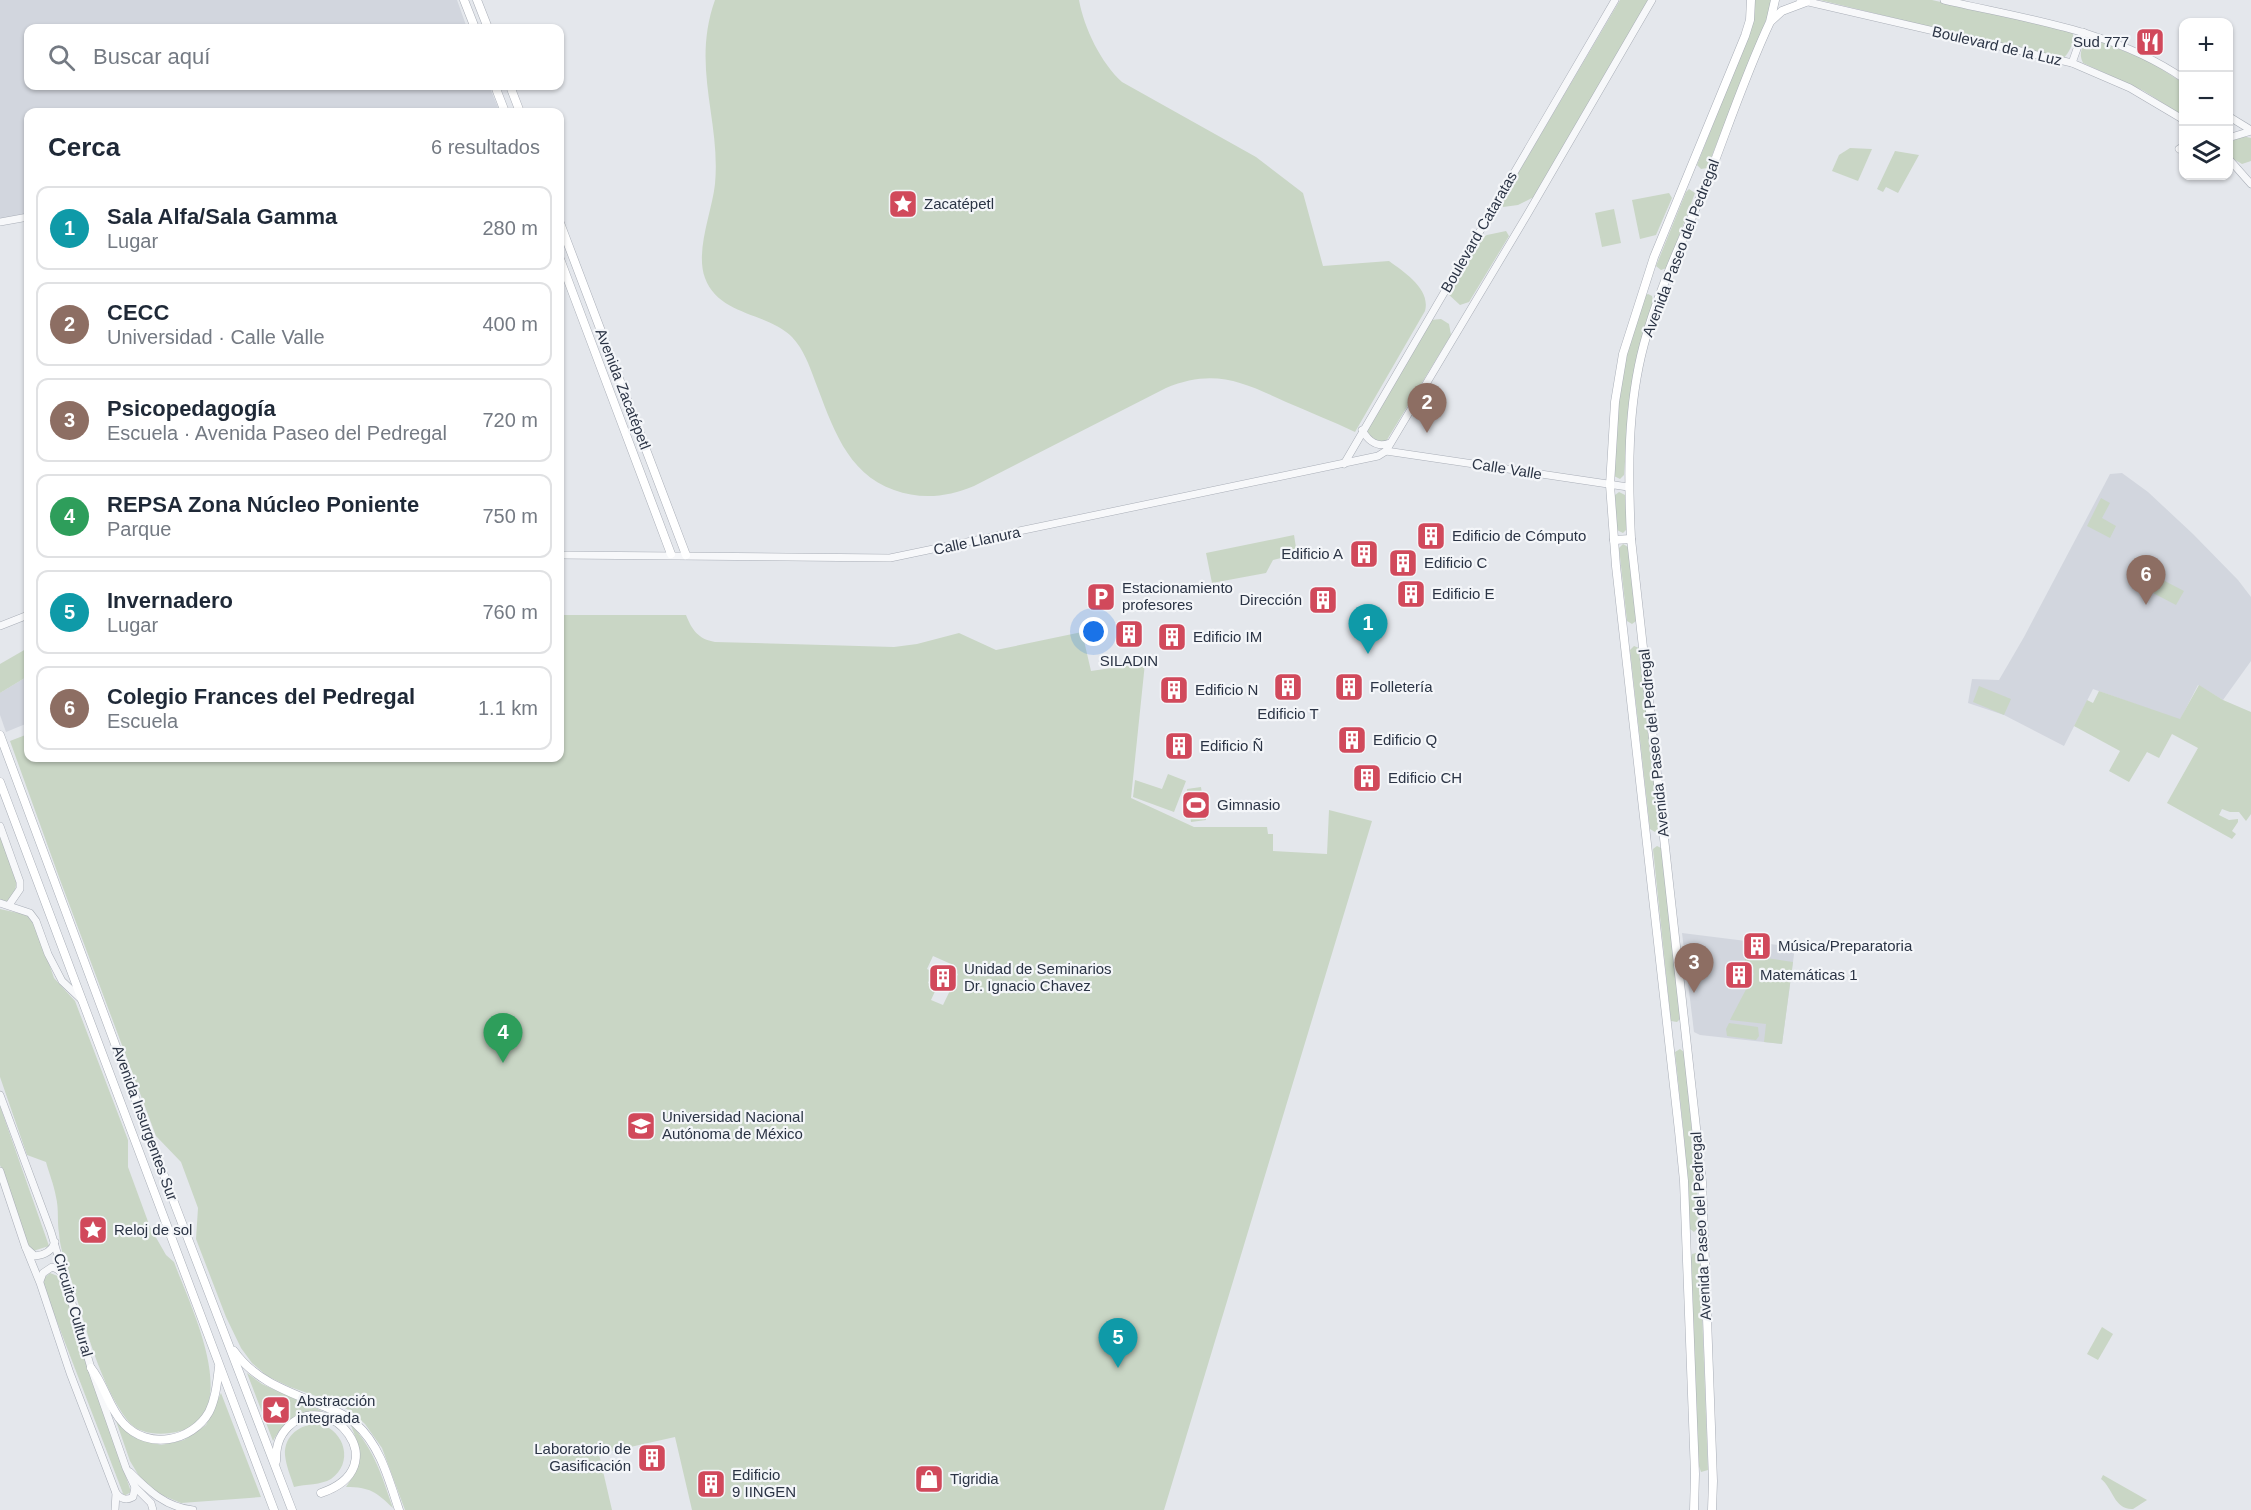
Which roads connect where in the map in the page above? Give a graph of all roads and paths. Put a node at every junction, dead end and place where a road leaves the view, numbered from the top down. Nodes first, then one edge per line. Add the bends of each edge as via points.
1 (464, 0) edge
2 (477, 0) edge
3 (1615, 0) edge
4 (1652, 0) edge
5 (1751, 0) edge
6 (1775, 0) edge
7 (1944, 0) edge
8 (1808, 1) edge
9 (1770, 22) junction
10 (473, 24) edge
11 (486, 24) edge
12 (2083, 32) junction
13 (2072, 63) junction
14 (2179, 76) edge
15 (497, 90) edge
16 (512, 90) edge
17 (503, 108) edge
18 (518, 108) edge
19 (2179, 117) edge
20 (2233, 119) edge
21 (2251, 130) edge
22 (2233, 137) edge
23 (2233, 163) edge
24 (2251, 184) edge
25 (24, 218) edge
26 (0, 222) edge
27 (564, 234) edge
28 (564, 270) edge
29 (1362, 430) junction
30 (642, 440) junction
31 (1390, 443) junction
32 (629, 445) junction
33 (1386, 451) junction
34 (1344, 464) junction
35 (1610, 485) junction
36 (1628, 487) junction
37 (674, 524) junction
38 (661, 528) junction
39 (1631, 539) junction
40 (1614, 540) junction
41 (564, 555) edge
42 (671, 555) junction
43 (686, 555) junction
44 (24, 617) edge
45 (0, 626) edge
46 (0, 735) edge
47 (0, 782) edge
48 (0, 826) edge
49 (0, 903) edge
50 (9, 905) junction
51 (83, 1001) junction
52 (0, 1095) edge
53 (0, 1171) edge
54 (55, 1242) junction
55 (25, 1246) junction
56 (65, 1276) junction
57 (40, 1283) junction
58 (225, 1337) junction
59 (219, 1366) junction
60 (91, 1368) junction
61 (276, 1466) junction
62 (126, 1468) junction
63 (135, 1487) junction
64 (116, 1493) junction
65 (321, 1493) dead end
66 (115, 1510) edge
67 (153, 1510) edge
68 (193, 1510) edge
69 (274, 1510) edge
70 (292, 1510) edge
71 (399, 1510) edge
72 (1694, 1510) edge
73 (1712, 1510) edge

1 - 10 main road
2 - 11 main road
3 - 29 street, Boulevard Cataratas
4 - 31 street, Boulevard Cataratas
5 - 35 main road, Avenida Paseo del Pedregal via 1745,36 1654,257 1626,340 1614,402
6 - 9 main road, Avenida Paseo del Pedregal
7 - 12 street
8 - 9 main road via 1783,10
8 - 13 street, Boulevard de la Luz
9 - 36 main road, Avenida Paseo del Pedregal via 1665,282 1644,344 1633,404
12 - 13 street
12 - 14 street via 2145,55
13 - 19 street, Boulevard de la Luz via 2130,88
15 - 17 main road
16 - 18 main road
20 - 21 street
21 - 22 street
23 - 24 street
25 - 26 street
27 - 30 main road, Avenida Zacatépetl
28 - 32 main road, Avenida Zacatépetl
29 - 31 street via 1372,443
29 - 34 street, Boulevard Cataratas
30 - 32 main road
30 - 37 main road, Avenida Zacatépetl
31 - 33 street, Boulevard Cataratas
32 - 38 main road, Avenida Zacatépetl
33 - 34 street, Calle Llanura
33 - 35 street, Calle Valle
34 - 43 street, Calle Llanura via 890,558
35 - 36 street, Calle Valle
35 - 40 main road, Avenida Paseo del Pedregal
36 - 39 main road, Avenida Paseo del Pedregal
37 - 38 main road
37 - 43 main road, Avenida Zacatépetl
38 - 42 main road, Avenida Zacatépetl
39 - 40 main road
39 - 73 main road, Avenida Paseo del Pedregal via 1702,1182
40 - 72 main road, Avenida Paseo del Pedregal via 1684,1181
41 - 42 street, Calle Llanura
42 - 43 street, Calle Llanura
44 - 45 street
46 - 58 main road, Avenida Insurgentes Sur
47 - 51 main road, Avenida Insurgentes Sur
48 - 50 street via 20,882 20,890
49 - 50 street
50 - 51 street via 30,913 62,981
51 - 59 main road, Avenida Insurgentes Sur
52 - 54 street, Circuito Cultural
53 - 55 street, Circuito Cultural
54 - 55 street via 42,1255 35,1256
54 - 56 street, Circuito Cultural
55 - 57 street, Circuito Cultural
56 - 57 street via 52,1267 43,1273
56 - 60 street, Circuito Cultural
57 - 64 street, Circuito Cultural
58 - 61 main road, Avenida Insurgentes Sur
58 - 71 main road via 242,1361 262,1379 357,1424 378,1454
59 - 60 main road via 214,1399 206,1417 186,1434 162,1440 141,1436 126,1427
59 - 69 main road, Avenida Insurgentes Sur
60 - 62 street, Circuito Cultural
61 - 65 main road via 278,1443 294,1422 320,1416 338,1423 354,1443 355,1466 340,1485
61 - 70 main road, Avenida Insurgentes Sur
62 - 63 street, Circuito Cultural
62 - 68 street via 152,1494
63 - 64 street via 134,1497 129,1500
63 - 67 street, Circuito Cultural
64 - 66 street, Circuito Cultural

